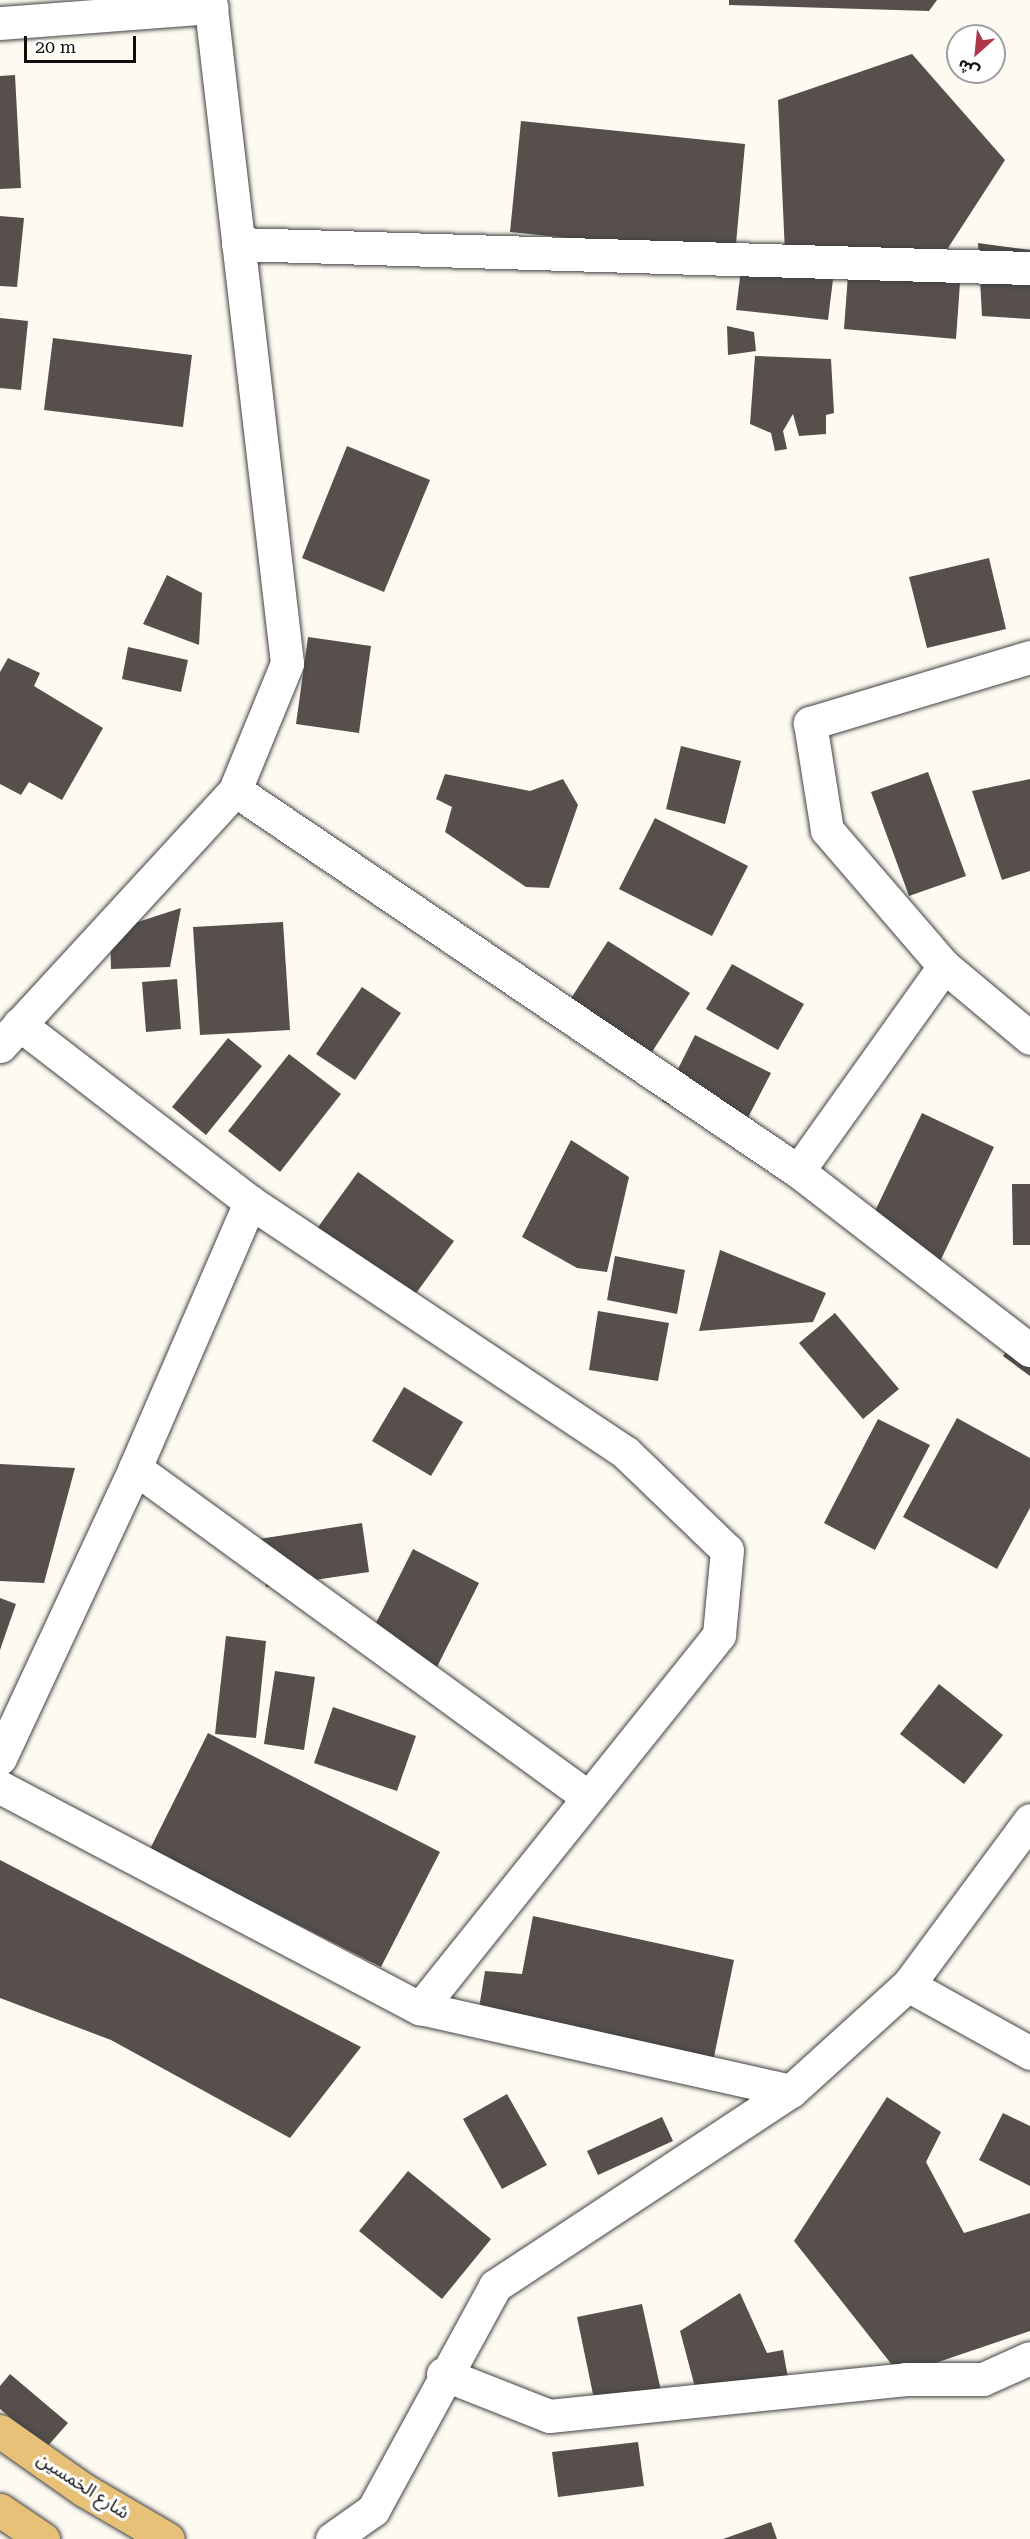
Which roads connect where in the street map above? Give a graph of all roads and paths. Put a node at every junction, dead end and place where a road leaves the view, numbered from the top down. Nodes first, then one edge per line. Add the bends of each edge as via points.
1 (210, 3) edge
2 (0, 23) edge
3 (238, 244) junction
4 (1030, 267) edge
5 (1030, 657) edge
6 (235, 790) junction
7 (944, 966) junction
8 (10, 1035) edge
9 (1030, 1038) edge
10 (798, 1171) junction
11 (250, 1203) junction
12 (1030, 1350) edge
13 (135, 1468) junction
14 (0, 1758) edge
15 (0, 1787) edge
16 (588, 1797) junction
17 (1030, 1820) edge
18 (908, 1985) junction
19 (420, 2008) junction
20 (1030, 2053) edge
21 (791, 2091) junction
22 (1030, 2358) edge
23 (443, 2374) junction
24 (0, 2431) edge
25 (0, 2510) edge
26 (44, 2539) edge
27 (168, 2539) edge
28 (332, 2539) edge

1 - 2 street
1 - 3 street
3 - 4 street
3 - 6 street via 287,663
5 - 7 street via 810,723 827,830
6 - 8 street
6 - 10 street
7 - 9 street
7 - 10 street
8 - 11 street
10 - 12 street
11 - 13 street
11 - 16 street via 625,1452 727,1550 719,1635
13 - 14 street
13 - 16 street
15 - 19 street
16 - 19 street
17 - 18 street
18 - 20 street
18 - 21 street
19 - 21 street
21 - 23 street via 495,2286
22 - 23 street via 983,2379 906,2379 549,2416
23 - 28 street via 373,2510
24 - 27 main road, شارع الخمسين via 84,2490
25 - 26 main road

